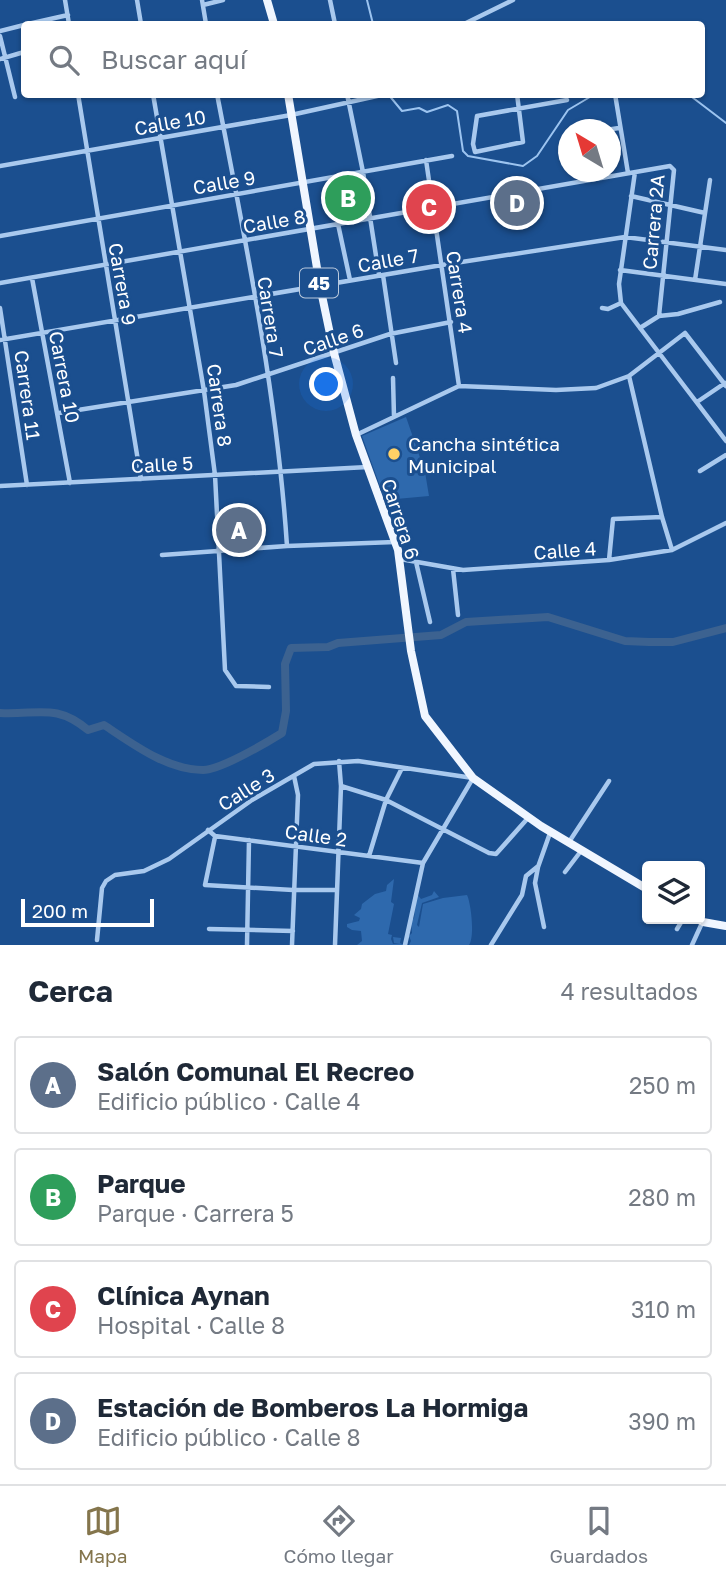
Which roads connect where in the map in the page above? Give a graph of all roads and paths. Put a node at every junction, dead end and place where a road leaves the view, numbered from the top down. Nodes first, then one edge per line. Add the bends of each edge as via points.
1 (65, 0) edge
2 (137, 0) edge
3 (223, 0) edge
4 (267, 0) edge
5 (330, 0) edge
6 (513, 0) edge
7 (203, 2) edge
8 (68, 15) junction
9 (43, 21) edge
10 (69, 21) edge
11 (141, 21) edge
12 (206, 21) edge
13 (273, 21) edge
14 (334, 21) edge
15 (470, 21) edge
16 (21, 27) edge
17 (0, 33) edge
18 (21, 53) edge
19 (2, 58) edge
20 (15, 97) dead end
21 (79, 98) edge
22 (154, 98) edge
23 (219, 98) edge
24 (289, 98) edge
25 (348, 98) edge
26 (372, 98) edge
27 (518, 98) edge
28 (616, 98) edge
29 (567, 100) dead end
30 (349, 103) junction
31 (519, 108) junction
32 (291, 115) junction
33 (619, 119) edge
34 (224, 127) junction
35 (621, 134) edge
36 (160, 138) junction
37 (87, 151) junction
38 (452, 156) dead end
39 (426, 160) junction
40 (0, 166) edge
41 (363, 172) junction
42 (635, 172) junction
43 (628, 173) junction
44 (710, 180) dead end
45 (302, 182) junction
46 (237, 194) junction
47 (631, 196) junction
48 (172, 205) junction
49 (672, 205) junction
50 (432, 207) junction
51 (705, 213) junction
52 (370, 218) junction
53 (97, 219) junction
54 (338, 224) junction
55 (310, 229) junction
56 (0, 236) edge
57 (625, 237) junction
58 (245, 240) junction
59 (667, 242) junction
60 (699, 247) junction
61 (726, 250) edge
62 (180, 252) junction
63 (105, 265) junction
64 (442, 265) junction
65 (620, 270) junction
66 (381, 275) junction
67 (662, 275) junction
68 (32, 278) junction
69 (350, 280) junction
70 (695, 280) junction
71 (0, 283) edge
72 (726, 284) edge
73 (320, 286) junction
74 (254, 297) junction
75 (720, 302) dead end
76 (621, 303) junction
77 (190, 307) junction
78 (0, 308) edge
79 (602, 308) dead end
80 (659, 316) junction
81 (115, 320) junction
82 (451, 322) junction
83 (640, 328) junction
84 (42, 332) junction
85 (390, 334) junction
86 (3, 339) edge
87 (658, 352) junction
88 (334, 353) junction
89 (396, 363) dead end
90 (629, 376) junction
91 (267, 377) junction
92 (393, 378) dead end
93 (725, 384) edge
94 (459, 386) junction
95 (204, 391) junction
96 (130, 401) junction
97 (697, 402) junction
98 (59, 413) junction
99 (394, 417) junction
100 (356, 435) junction
101 (726, 441) edge
102 (726, 455) edge
103 (368, 467) junction
104 (699, 471) dead end
105 (282, 472) junction
106 (215, 475) junction
107 (142, 479) junction
108 (70, 483) junction
109 (27, 485) junction
110 (0, 486) edge
111 (662, 517) junction
112 (726, 523) edge
113 (395, 542) junction
114 (287, 546) junction
115 (672, 550) junction
116 (219, 551) junction
117 (162, 555) dead end
118 (400, 559) junction
119 (609, 560) junction
120 (416, 562) junction
121 (453, 569) junction
122 (458, 615) dead end
123 (429, 622) dead end
124 (269, 687) dead end
125 (339, 761) junction
126 (401, 768) junction
127 (293, 776) junction
128 (473, 778) junction
129 (609, 781) dead end
130 (341, 786) junction
131 (386, 800) junction
132 (529, 817) junction
133 (442, 828) junction
134 (208, 830) junction
135 (551, 832) junction
136 (215, 836) junction
137 (249, 840) junction
138 (569, 843) junction
139 (295, 846) junction
140 (582, 850) junction
141 (338, 853) junction
142 (369, 856) junction
143 (423, 863) junction
144 (538, 867) junction
145 (565, 872) dead end
146 (642, 886) edge
147 (248, 887) junction
148 (293, 890) junction
149 (337, 890) junction
150 (705, 922) edge
151 (680, 924) edge
152 (699, 924) edge
153 (726, 926) edge
154 (544, 927) dead end
155 (209, 929) dead end
156 (248, 929) junction
157 (677, 929) dead end
158 (293, 932) junction
159 (97, 940) dead end
160 (247, 945) edge
161 (292, 945) edge
162 (335, 945) edge
163 (405, 945) edge
164 (491, 945) edge
165 (692, 945) edge

1 - 8 street
2 - 11 street
3 - 7 street
4 - 13 main road
5 - 14 street
6 - 15 street
7 - 12 street
8 - 9 street
8 - 10 street
16 - 17 street
17 - 19 street
18 - 19 street
19 - 20 street
21 - 37 street, Carrera 9
22 - 36 street, Carrera 8
23 - 34 street, Carrera 7
24 - 32 main road, Carrera 6 / 45
25 - 30 street
26 - 30 street, Calle 10
27 - 31 street
28 - 33 street
29 - 31 street
30 - 32 street, Calle 10
30 - 41 street
31 - 31 street via 477,116 475,152 523,142
32 - 34 street, Calle 10
32 - 45 main road, Carrera 6 / 45
34 - 36 street, Calle 10
34 - 46 street, Carrera 7
35 - 43 street
36 - 37 street, Calle 10
36 - 48 street, Carrera 8
37 - 40 street, Calle 10
37 - 53 street, Carrera 9
38 - 39 street, Calle 9
39 - 41 street, Calle 9
39 - 50 street, Carrera 4
41 - 45 street, Calle 9
41 - 52 street
42 - 43 street, Calle 8
42 - 47 street
42 - 49 street, Carrera 2A via 673,167
43 - 50 street, Calle 8
44 - 51 street
45 - 46 street, Calle 9
45 - 55 main road, Carrera 6 / 45
46 - 48 street, Calle 9
46 - 58 street, Carrera 7
47 - 49 street
47 - 57 street
48 - 53 street, Calle 9
48 - 62 street, Carrera 8
49 - 51 street
49 - 59 street, Carrera 2A
50 - 52 street, Calle 8
50 - 64 street, Carrera 4
51 - 60 street
52 - 54 street, Calle 8
52 - 66 street
53 - 56 street, Calle 9
53 - 63 street, Carrera 9
54 - 55 street, Calle 8
54 - 69 street
55 - 58 street, Calle 8
55 - 73 main road, Carrera 6 / 45
57 - 59 street, Calle 7
57 - 64 street, Calle 7
57 - 65 street
58 - 62 street, Calle 8
58 - 74 street, Carrera 7
59 - 60 street, Calle 7
59 - 67 street, Carrera 2A
60 - 61 street, Calle 7
60 - 70 street
62 - 63 street, Calle 8
62 - 77 street, Carrera 8
63 - 68 street, Calle 8
63 - 81 street, Carrera 9
64 - 66 street, Calle 7
64 - 82 street, Carrera 4
65 - 67 street
65 - 76 street
66 - 69 street, Calle 7
66 - 85 street
67 - 70 street
67 - 80 street, Carrera 2A
68 - 71 street, Calle 8
68 - 84 street, Carrera 10
69 - 73 street, Calle 7
70 - 72 street
73 - 74 street, Calle 7
73 - 88 main road, Carrera 6 / 45
74 - 77 street, Calle 7
74 - 91 street, Carrera 7
75 - 80 street
76 - 79 street
76 - 83 street
77 - 81 street, Calle 7
77 - 95 street, Carrera 8
78 - 86 street, Carrera 11
80 - 83 street
81 - 84 street, Calle 7
81 - 96 street, Carrera 9
82 - 85 street, Calle 6
82 - 94 street, Carrera 4
83 - 87 street
84 - 86 street, Calle 7
84 - 98 street, Carrera 10
85 - 88 street, Calle 6
85 - 89 street
86 - 109 street, Carrera 11
87 - 90 street
87 - 93 street via 685,333
87 - 97 street
88 - 91 street, Calle 6
88 - 100 main road, Carrera 6 / 45
90 - 94 street via 596,388
90 - 111 street
91 - 95 street, Calle 6
91 - 105 street, Carrera 7
92 - 99 street
93 - 97 street
94 - 99 street
95 - 96 street, Calle 6
95 - 106 street, Carrera 8
96 - 98 street, Calle 6
96 - 107 street, Carrera 9
97 - 101 street
98 - 108 street, Carrera 10
99 - 100 street
100 - 103 main road, Carrera 6 / 45
102 - 104 street
103 - 105 street, Calle 5
103 - 113 main road, Carrera 6 / 45
105 - 106 street, Calle 5
105 - 114 street, Carrera 7
106 - 107 street, Calle 5
106 - 116 street, Carrera 8
107 - 108 street, Calle 5
108 - 109 street, Calle 5
109 - 110 street, Calle 5
111 - 115 street
111 - 119 street via 613,519
112 - 115 street, Calle 4
113 - 114 street
113 - 118 main road, Carrera 6 / 45
114 - 116 street
115 - 119 street, Calle 4
116 - 117 street
116 - 124 street, Carrera 8 via 225,670 236,686
118 - 120 street, Calle 4
118 - 128 main road, Carrera 6 / 45 via 411,651 425,716
119 - 121 street, Calle 4
120 - 121 street, Calle 4
120 - 123 street
121 - 122 street
125 - 126 street, Calle 3
125 - 127 street, Calle 3 via 314,764
125 - 130 street
126 - 128 street, Calle 3
126 - 131 street
127 - 134 street, Calle 3
127 - 139 street via 298,795
128 - 132 main road, Carrera 6 / 45
128 - 133 street
129 - 138 street
130 - 131 street
130 - 141 street
131 - 133 street
131 - 142 street
132 - 133 street via 496,854
132 - 135 main road, Carrera 6 / 45
133 - 143 street
134 - 136 street
134 - 159 street, Calle 3 via 169,859 106,881
135 - 138 main road, Carrera 6 / 45
135 - 144 street
136 - 137 street, Calle 2
136 - 147 street via 205,885
137 - 139 street, Calle 2
137 - 147 street
138 - 140 main road, Carrera 6 / 45
139 - 141 street, Calle 2
139 - 148 street
140 - 145 street
140 - 146 main road, Carrera 6 / 45
141 - 142 street, Calle 2
141 - 149 street
142 - 143 street, Calle 2
143 - 163 street
144 - 154 street via 535,883
144 - 164 street via 526,876 522,895
147 - 148 street
147 - 156 street
148 - 149 street
148 - 158 street
149 - 162 street
150 - 153 main road
151 - 157 street
152 - 165 street
155 - 156 street
156 - 158 street
156 - 160 street
158 - 161 street

